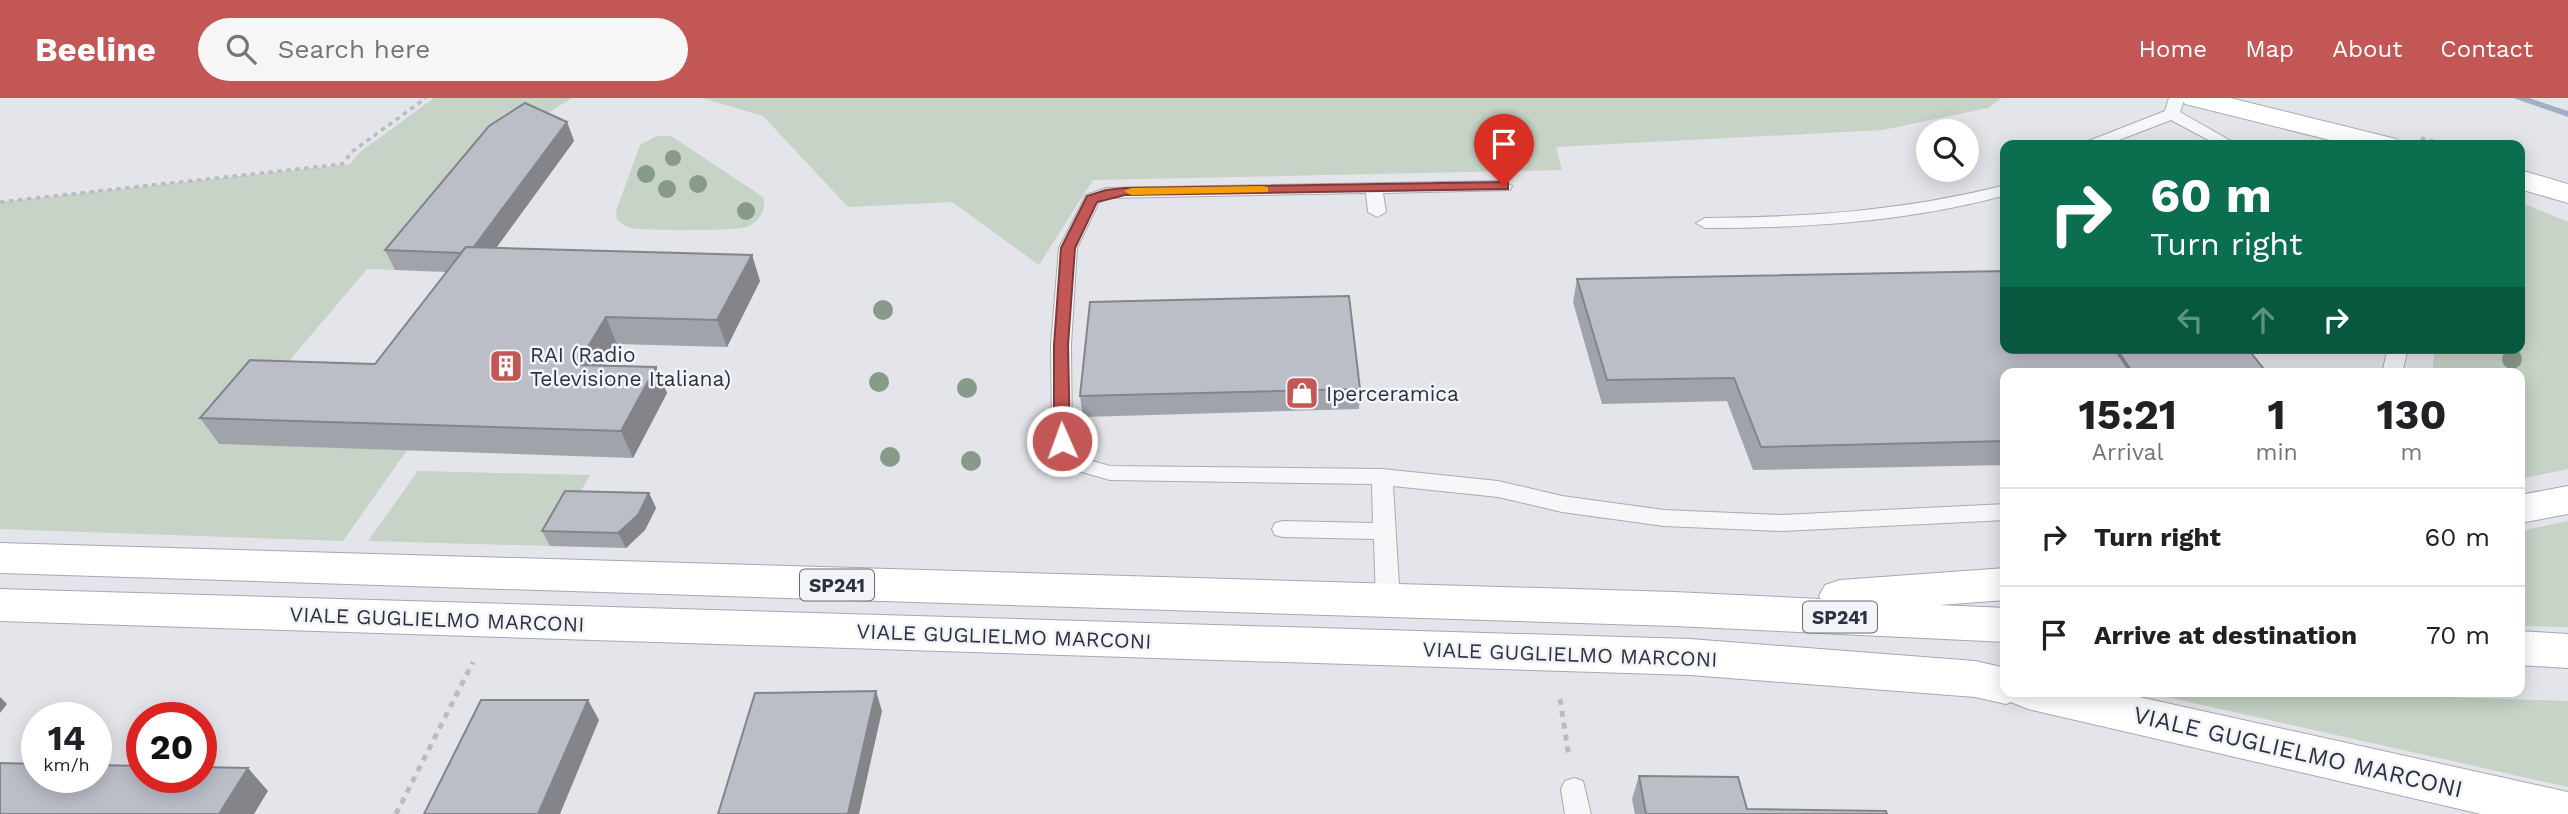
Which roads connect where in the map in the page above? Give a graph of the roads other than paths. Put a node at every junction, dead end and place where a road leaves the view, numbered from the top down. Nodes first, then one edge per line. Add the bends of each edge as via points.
1 (2177, 98) edge
2 (2183, 106) edge
3 (2136, 126) junction
4 (2104, 140) edge
5 (2131, 140) edge
6 (2224, 140) edge
7 (2359, 140) edge
8 (2527, 180) edge
9 (1504, 186) dead end
10 (1374, 188) junction
11 (2000, 192) edge
12 (2568, 194) edge
13 (2568, 201) edge
14 (1377, 212) dead end
15 (1705, 223) dead end
16 (1382, 477) junction
17 (2568, 500) edge
18 (2525, 508) edge
19 (2000, 512) edge
20 (1283, 529) dead end
21 (1384, 531) junction
22 (0, 558) edge
23 (2000, 584) edge
24 (1388, 602) junction
25 (0, 606) edge
26 (1674, 609) junction
27 (2000, 625) edge
28 (2525, 648) edge
29 (2568, 651) edge
30 (2000, 685) edge
31 (2054, 697) edge
32 (2568, 814) edge

1 - 2 lane
2 - 3 lane
2 - 6 lane
2 - 7 main road
3 - 4 lane
3 - 5 lane
8 - 12 main road
8 - 13 main road
9 - 10 lane
10 - 14 lane
10 - 16 lane via 1125,191 1092,199 1068,248 1061,345 1062,441 1075,463 1110,473
11 - 15 lane via 1932,209 1884,215 1785,223
16 - 19 lane via 1498,489 1562,504 1664,518 1782,523
16 - 21 lane
17 - 18 main road
20 - 21 lane
21 - 24 lane
22 - 24 main road, SP241
23 - 26 main road
24 - 26 main road, SP241
25 - 30 main road, VIALE GUGLIELMO MARCONI via 1690,657
26 - 27 main road, SP241
28 - 29 main road
31 - 32 main road, VIALE GUGLIELMO MARCONI

